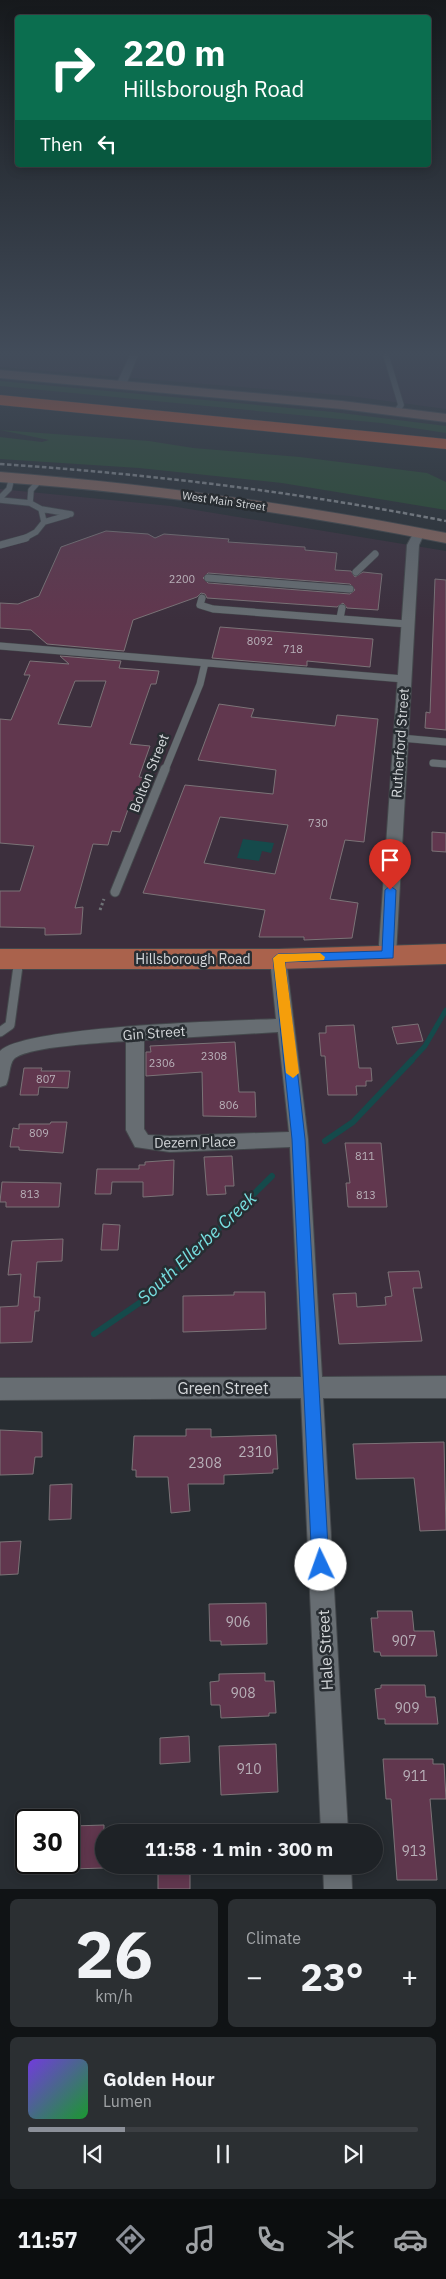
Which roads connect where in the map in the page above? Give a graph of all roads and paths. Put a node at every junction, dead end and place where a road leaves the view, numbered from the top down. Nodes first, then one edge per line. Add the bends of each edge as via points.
1 (303, 443) edge
2 (446, 459) edge
3 (6, 477) edge
4 (40, 480) junction
5 (0, 499) edge
6 (30, 503) junction
7 (40, 509) junction
8 (44, 522) junction
9 (419, 532) junction
10 (446, 538) edge
11 (0, 546) edge
12 (375, 554) dead end
13 (356, 572) dead end
14 (208, 578) dead end
15 (350, 589) dead end
16 (202, 598) dead end
17 (342, 608) dead end
18 (340, 618) junction
19 (408, 624) junction
20 (0, 646) edge
21 (205, 663) junction
22 (404, 679) junction
23 (401, 738) junction
24 (446, 742) edge
25 (433, 763) dead end
26 (446, 764) edge
27 (114, 892) dead end
28 (446, 954) edge
29 (388, 955) junction
30 (278, 958) junction
31 (10, 959) edge
32 (287, 1025) junction
33 (0, 1032) edge
34 (135, 1034) junction
35 (0, 1080) edge
36 (299, 1139) junction
37 (446, 1386) edge
38 (311, 1388) junction
39 (0, 1389) edge
40 (335, 1824) edge
41 (337, 1874) edge
42 (338, 1889) edge

1 - 2 highway
3 - 4 main road, West Main Street
3 - 5 lane via 9,489
4 - 6 lane via 31,490
4 - 9 main road, West Main Street via 215,499
5 - 6 lane
6 - 7 lane
7 - 8 lane
7 - 8 lane via 71,514
8 - 11 lane via 27,538
9 - 10 main road, West Main Street
9 - 19 street, Rutherford Street via 413,545
12 - 13 lane
14 - 15 lane
16 - 18 lane via 200,605 213,609
17 - 18 lane
18 - 19 lane
19 - 22 street, Rutherford Street
20 - 21 lane
21 - 22 lane
21 - 27 lane, Bolton Street via 200,684
22 - 23 street, Rutherford Street
23 - 24 lane
23 - 29 street, Rutherford Street
25 - 26 lane
28 - 29 main road, Hillsborough Road
29 - 30 main road, Hillsborough Road
30 - 31 main road, Hillsborough Road
30 - 32 street, Hale Street
31 - 33 lane via 10,1025
32 - 34 street, Gin Street
32 - 36 street, Hale Street
34 - 35 street, Gin Street via 53,1040 22,1046 4,1058
34 - 36 street, Dezern Place via 135,1130 142,1142 170,1144
36 - 38 street, Hale Street
37 - 38 street, Green Street
38 - 39 street, Green Street
38 - 40 street, Hale Street
41 - 42 street

